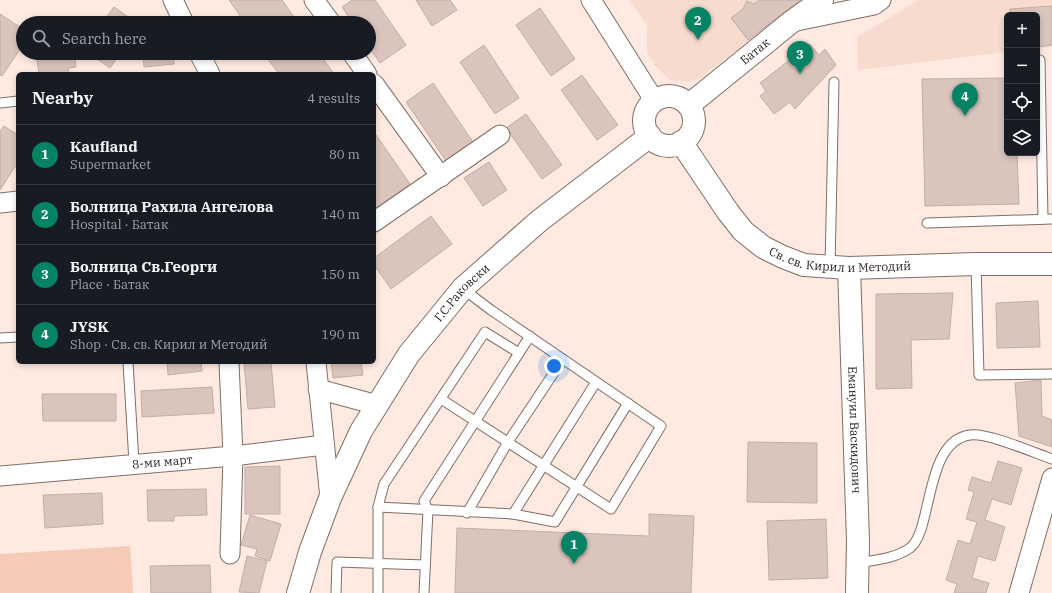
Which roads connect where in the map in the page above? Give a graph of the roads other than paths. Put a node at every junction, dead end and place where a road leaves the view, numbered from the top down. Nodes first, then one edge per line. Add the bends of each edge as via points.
1 (173, 0) edge
2 (315, 0) edge
3 (591, 0) edge
4 (822, 0) edge
5 (882, 0) edge
6 (181, 16) edge
7 (326, 16) edge
8 (790, 23) junction
9 (203, 60) edge
10 (357, 60) edge
11 (1040, 60) dead end
12 (209, 72) edge
13 (366, 72) edge
14 (834, 82) dead end
15 (376, 87) edge
16 (654, 100) junction
17 (16, 101) edge
18 (0, 103) edge
19 (689, 105) junction
20 (500, 135) dead end
21 (650, 136) junction
22 (681, 142) junction
23 (441, 177) junction
24 (16, 202) edge
25 (0, 203) edge
26 (1047, 219) edge
27 (376, 221) edge
28 (927, 223) dead end
29 (976, 264) junction
30 (1052, 264) edge
31 (840, 267) junction
32 (463, 288) junction
33 (530, 336) junction
34 (16, 337) edge
35 (0, 338) edge
36 (519, 353) junction
37 (563, 359) junction
38 (128, 364) edge
39 (229, 364) edge
40 (316, 364) edge
41 (1052, 374) edge
42 (596, 382) junction
43 (318, 388) junction
44 (441, 399) junction
45 (628, 403) junction
46 (377, 405) junction
47 (475, 420) junction
48 (508, 442) junction
49 (324, 445) junction
50 (233, 456) junction
51 (1052, 459) edge
52 (134, 463) junction
53 (544, 465) junction
54 (0, 476) edge
55 (1052, 478) edge
56 (576, 486) junction
57 (330, 498) junction
58 (378, 507) junction
59 (428, 510) junction
60 (468, 513) junction
61 (513, 514) junction
62 (230, 554) dead end
63 (379, 563) junction
64 (857, 563) junction
65 (425, 565) junction
66 (298, 593) edge
67 (336, 593) edge
68 (378, 593) edge
69 (424, 593) edge
70 (856, 593) edge
71 (1019, 593) edge

1 - 6 street
2 - 7 street
3 - 16 street
4 - 8 main road, Батак
5 - 8 street via 874,5
8 - 19 main road, Батак
9 - 12 street
10 - 13 street
11 - 26 lane
14 - 31 lane
15 - 23 street
16 - 19 main road via 672,96
16 - 21 main road via 644,120
17 - 18 lane
19 - 22 main road via 694,116 694,125 691,133
20 - 23 street
21 - 22 main road via 662,145 670,146
21 - 32 main road, Г.С.Раковски via 539,221
22 - 31 main road, Св. св. Кирил и Методий via 728,212 743,230 763,247 783,258 804,265
23 - 27 street
24 - 25 street
26 - 28 lane
29 - 30 main road, Св. св. Кирил и Методий
29 - 31 main road, Св. св. Кирил и Методий
29 - 41 lane via 979,375
31 - 64 main road, Емануил Васкидович
32 - 33 lane
32 - 46 main road, Г.С.Раковски via 409,354
33 - 36 lane
33 - 37 lane
34 - 35 lane
36 - 44 lane via 485,332
36 - 47 lane
37 - 42 lane
37 - 48 lane
38 - 52 lane
39 - 50 street
40 - 43 street, Г.С.Раковски
42 - 45 lane
42 - 53 lane
43 - 46 street
43 - 49 street, Г.С.Раковски
44 - 47 lane
44 - 58 lane via 384,484
45 - 56 lane
45 - 56 lane via 661,426 611,509
46 - 57 main road, Г.С.Раковски via 361,431
47 - 48 lane
47 - 59 lane via 424,501
48 - 53 lane
48 - 60 lane
49 - 50 street, 8-ми март
49 - 57 street, Г.С.Раковски
50 - 52 street, 8-ми март
50 - 62 street
51 - 64 lane via 988,437 970,435 954,442 933,477 920,532 911,547 896,556
52 - 54 street, 8-ми март
53 - 56 lane
53 - 61 lane
55 - 71 street
56 - 61 lane via 555,522
57 - 66 main road, Г.С.Раковски
58 - 59 lane
58 - 63 lane
59 - 60 lane
59 - 65 lane
60 - 61 lane
63 - 65 lane
63 - 67 lane via 337,562
63 - 68 lane
64 - 70 main road, Емануил Васкидович
65 - 69 lane

